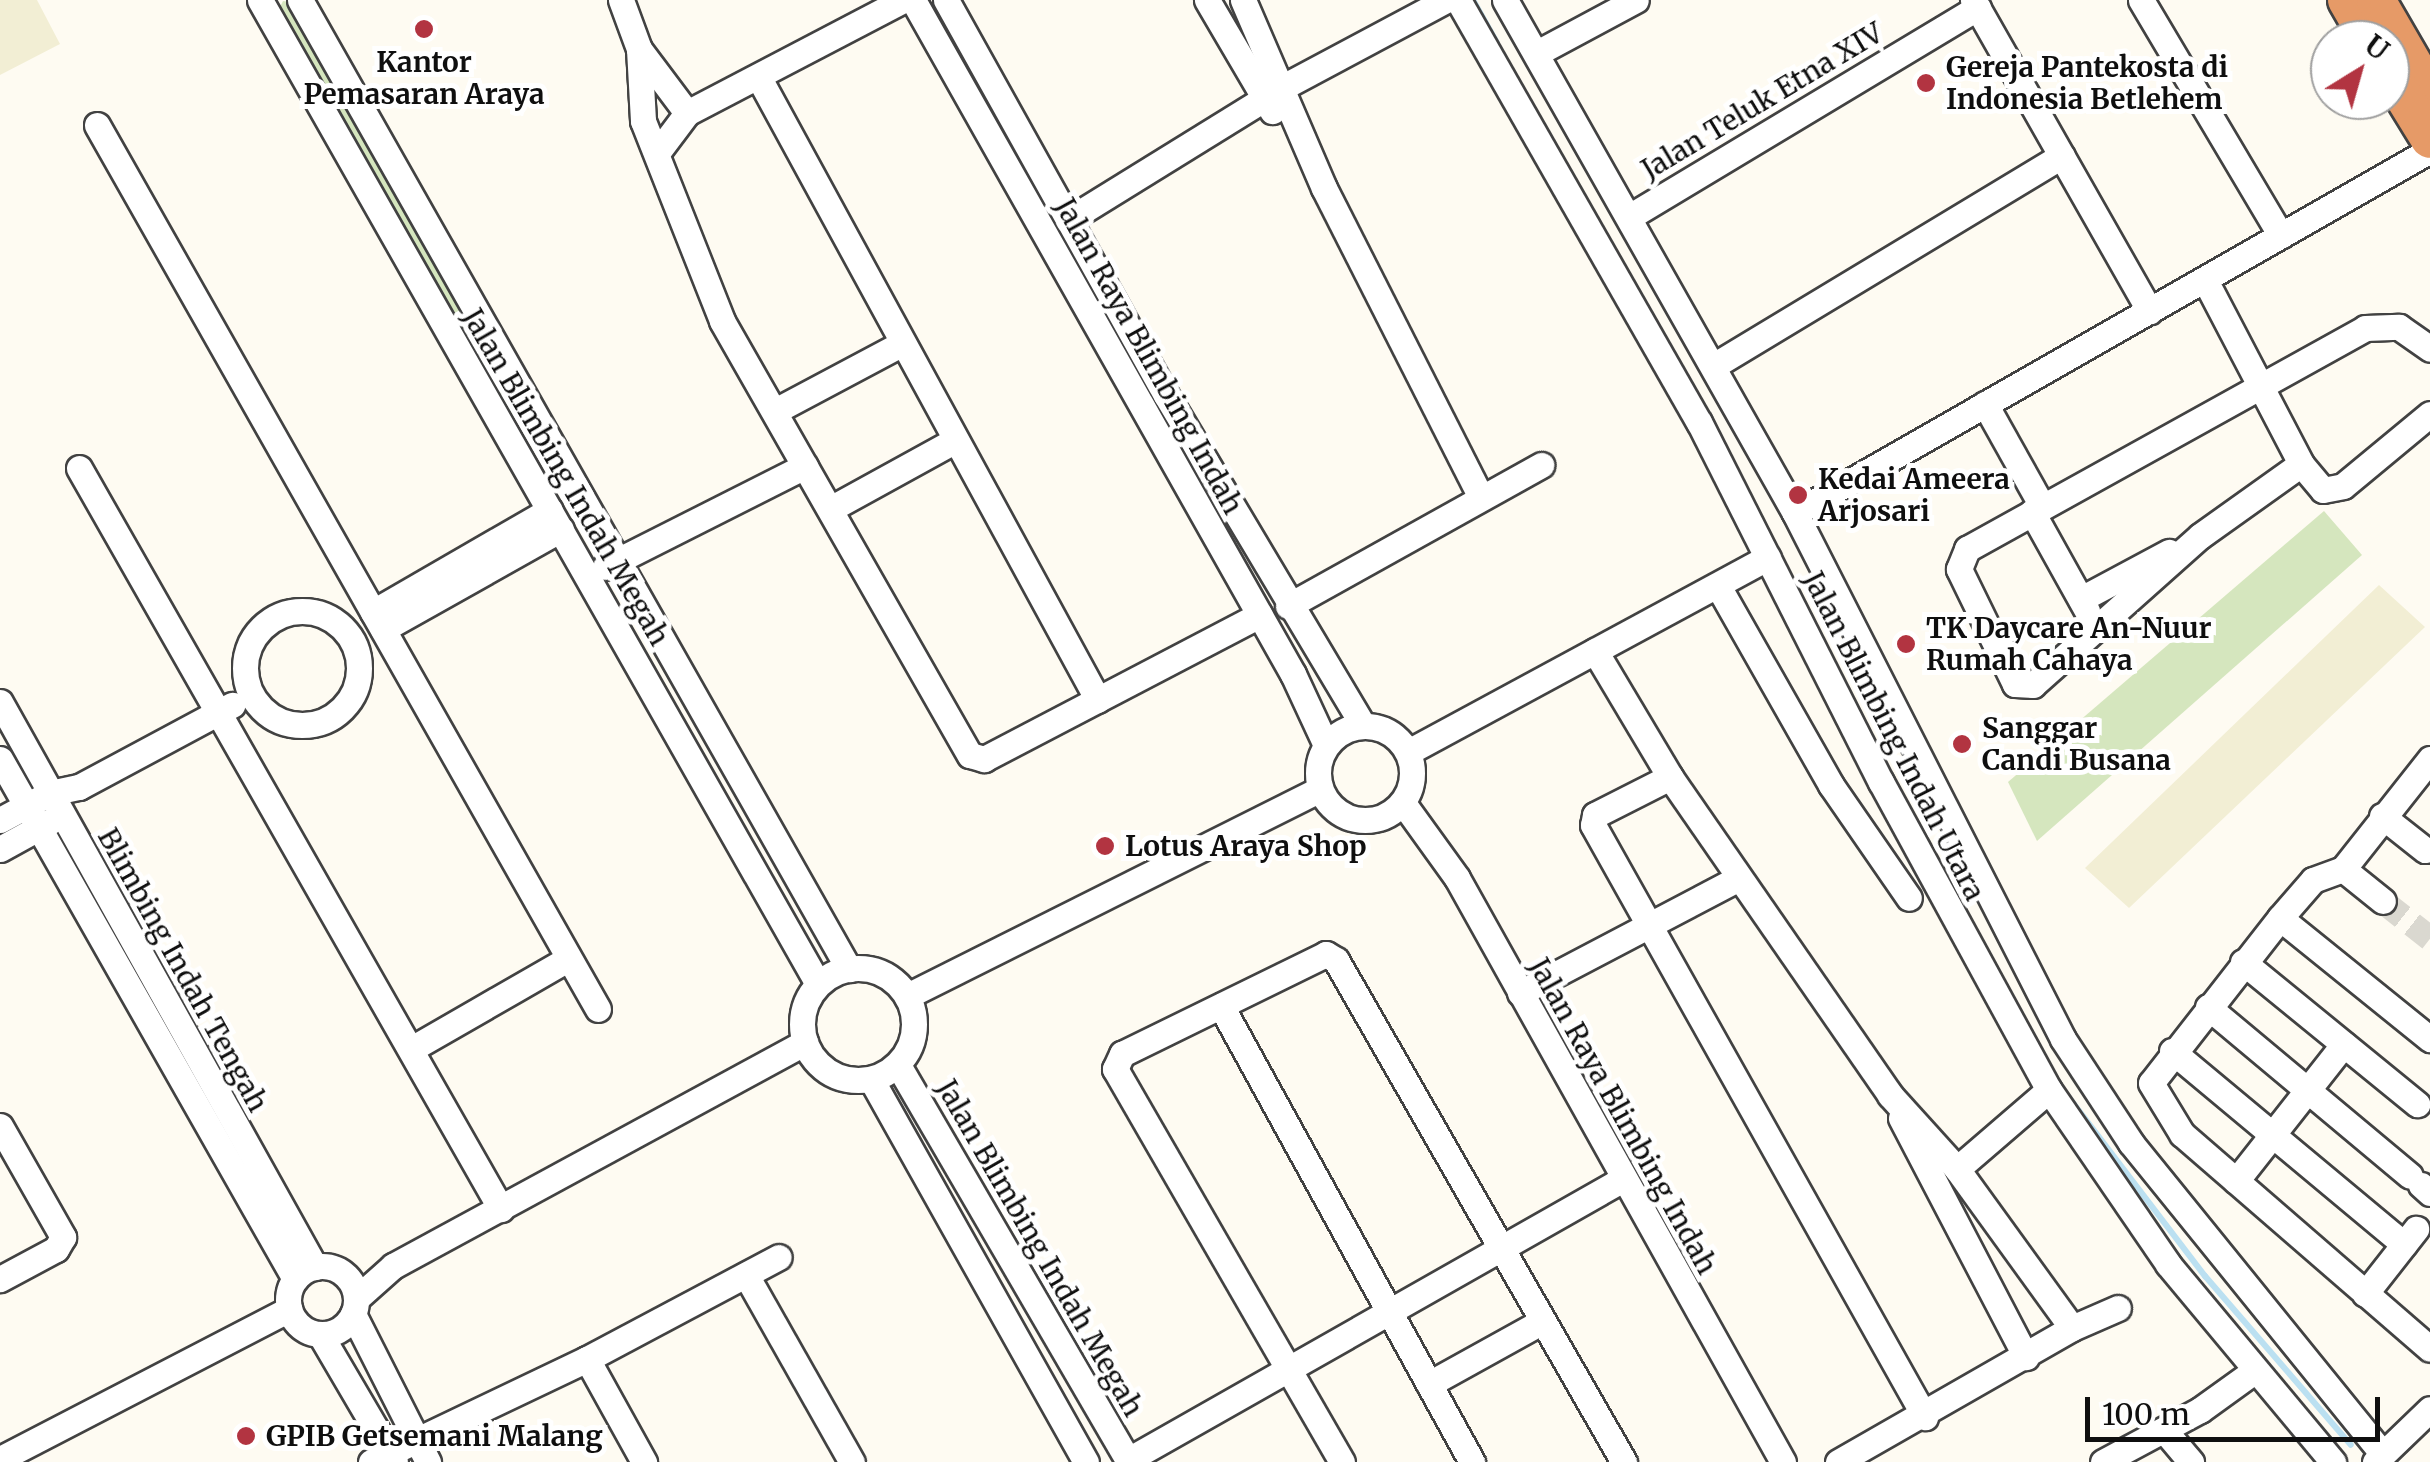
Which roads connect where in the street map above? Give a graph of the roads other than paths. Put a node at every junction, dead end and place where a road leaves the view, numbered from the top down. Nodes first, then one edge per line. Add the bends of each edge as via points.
1 (300, 0) edge
2 (621, 0) edge
3 (903, 0) edge
4 (913, 0) edge
5 (946, 0) edge
6 (1207, 0) edge
7 (1243, 0) edge
8 (1446, 0) edge
9 (1458, 0) edge
10 (1505, 0) edge
11 (1636, 0) edge
12 (2141, 0) edge
13 (2376, 0) edge
14 (264, 1) edge
15 (1975, 4) edge
16 (639, 49) junction
17 (1537, 53) junction
18 (759, 78) junction
19 (1284, 86) junction
20 (2430, 93) edge
21 (1261, 101) junction
22 (2410, 106) edge
23 (686, 113) junction
24 (97, 125) dead end
25 (1298, 134) junction
26 (2430, 139) edge
27 (2430, 150) edge
28 (657, 153) junction
29 (2062, 156) junction
30 (1629, 217) junction
31 (1068, 220) junction
32 (2281, 236) junction
33 (2205, 280) junction
34 (2150, 312) junction
35 (899, 345) junction
36 (2430, 350) edge
37 (1715, 365) junction
38 (2262, 382) junction
39 (1985, 404) junction
40 (774, 411) junction
41 (2430, 414) edge
42 (544, 426) junction
43 (954, 441) junction
44 (511, 443) junction
45 (2301, 464) junction
46 (1541, 465) dead end
47 (805, 466) junction
48 (80, 468) dead end
49 (1480, 495) junction
50 (832, 508) junction
51 (2037, 509) junction
52 (1795, 513) junction
53 (556, 519) junction
54 (2200, 536) junction
55 (1768, 557) junction
56 (618, 560) junction
57 (589, 577) junction
58 (1718, 586) junction
59 (2080, 599) junction
60 (1288, 606) junction
61 (1260, 615) junction
62 (378, 621) junction
63 (2096, 628) junction
64 (351, 638) junction
65 (1595, 650) junction
66 (250, 696) junction
67 (1098, 700) junction
68 (0, 702) edge
69 (218, 712) junction
70 (1362, 726) junction
71 (1326, 746) junction
72 (1408, 752) junction
73 (0, 758) edge
74 (2430, 758) edge
75 (1670, 776) junction
76 (1320, 789) junction
77 (1403, 803) junction
78 (44, 810) junction
79 (2382, 816) junction
80 (0, 820) edge
81 (0, 849) edge
82 (2425, 850) dead end
83 (2343, 869) junction
84 (1739, 878) junction
85 (1909, 898) dead end
86 (2383, 901) tunnel mouth
87 (2280, 918) junction
88 (1647, 926) junction
89 (568, 960) junction
90 (2243, 962) junction
91 (849, 969) junction
92 (818, 984) junction
93 (1520, 993) junction
94 (908, 996) junction
95 (1221, 1006) junction
96 (2208, 1007) junction
97 (598, 1008) dead end
98 (2430, 1039) edge
99 (805, 1042) junction
100 (2344, 1044) junction
101 (413, 1048) junction
102 (2172, 1051) junction
103 (898, 1065) junction
104 (871, 1079) junction
105 (2049, 1090) junction
106 (2308, 1090) junction
107 (1890, 1095) junction
108 (2163, 1108) junction
109 (2424, 1110) edge
110 (0, 1126) edge
111 (2272, 1134) junction
112 (2130, 1143) junction
113 (1956, 1169) junction
114 (1624, 1180) junction
115 (2236, 1181) junction
116 (2419, 1208) edge
117 (501, 1209) junction
118 (1501, 1250) junction
119 (779, 1257) dead end
120 (393, 1266) junction
121 (305, 1273) junction
122 (343, 1273) junction
123 (746, 1275) junction
124 (0, 1279) edge
125 (2365, 1294) junction
126 (354, 1307) junction
127 (289, 1308) junction
128 (2118, 1308) dead end
129 (1391, 1313) junction
130 (1540, 1322) junction
131 (2072, 1328) junction
132 (320, 1334) junction
133 (2430, 1349) edge
134 (2026, 1356) junction
135 (587, 1360) junction
136 (1288, 1365) junction
137 (2254, 1372) junction
138 (1429, 1384) junction
139 (2430, 1410) edge
140 (1924, 1417) junction
141 (2164, 1430) junction
142 (415, 1439) junction
143 (2379, 1458) edge
144 (385, 1459) edge
145 (0, 1460) edge
146 (1129, 1461) edge
147 (428, 1462) edge
148 (644, 1462) edge
149 (852, 1462) edge
150 (1086, 1462) edge
151 (1342, 1462) edge
152 (1472, 1462) edge
153 (1624, 1462) edge
154 (1783, 1462) edge
155 (1838, 1462) edge
156 (2103, 1462) edge
157 (2192, 1462) edge
158 (2334, 1462) edge

1 - 42 street, Jalan Blimbing Indah Megah
2 - 16 street
3 - 18 street
4 - 61 street, Jalan Raya Blimbing Indah
5 - 31 street, Jalan Raya Blimbing Indah
6 - 21 street
7 - 19 street
8 - 19 street
9 - 55 street, Jalan Blimbing Indah Utara via 1699,422
10 - 17 street, Jalan Blimbing Indah Utara
11 - 17 street
12 - 32 street
13 - 20 highway
14 - 44 street, Jalan Blimbing Indah Megah
15 - 29 street
15 - 30 street, Jalan Teluk Etna XIV
16 - 23 street
16 - 28 street via 639,104
17 - 30 street, Jalan Blimbing Indah Utara
18 - 23 street
18 - 35 street
19 - 21 street
19 - 25 street
21 - 25 street
21 - 31 street
22 - 26 highway
23 - 28 street
24 - 62 street
25 - 49 street
27 - 32 street
28 - 40 street via 722,321
29 - 34 street
29 - 37 street
30 - 37 street, Jalan Blimbing Indah Utara
31 - 60 street, Jalan Raya Blimbing Indah
32 - 33 street
33 - 34 street
33 - 38 street
34 - 39 street
35 - 40 street
35 - 43 street
36 - 38 street via 2406,330 2375,325
37 - 52 street, Jalan Blimbing Indah Utara
38 - 45 street
38 - 51 street
39 - 51 street
39 - 52 street
40 - 47 street
41 - 45 street via 2334,491 2323,490
42 - 44 street
42 - 56 street, Jalan Blimbing Indah Megah
43 - 50 street
43 - 67 street
44 - 53 street, Jalan Blimbing Indah Megah
45 - 54 street
46 - 49 street
47 - 50 street
47 - 56 street
48 - 69 street
49 - 60 street
50 - 67 street via 970,755 984,759
51 - 59 street
51 - 63 street via 1968,549 1959,562 2015,684 2030,687
52 - 112 street, Jalan Blimbing Indah Utara via 2040,1000
53 - 57 street, Jalan Blimbing Indah Megah
53 - 62 street
54 - 59 street
54 - 63 street
55 - 58 street
55 - 105 street, Jalan Blimbing Indah Utara via 1880,782
56 - 57 street
56 - 91 street, Jalan Blimbing Indah Megah
57 - 92 street, Jalan Blimbing Indah Megah
58 - 65 street
58 - 85 street via 1831,785
59 - 63 street
60 - 70 street, Jalan Raya Blimbing Indah
61 - 67 street
61 - 71 street, Jalan Raya Blimbing Indah
62 - 64 street
62 - 89 street
64 - 66 street via 333,619 308,610 282,613 260,627 247,650
64 - 66 street via 359,666 354,696 324,722 285,724
65 - 72 street
65 - 75 street
66 - 69 street
68 - 78 street, Blimbing Indah Tengah
69 - 78 street
69 - 101 street
70 - 71 street
70 - 72 street via 1389,732
71 - 76 street
72 - 77 street via 1413,769
73 - 78 street, Blimbing Indah Tengah
74 - 79 street
75 - 84 street
75 - 88 street via 1592,819
76 - 77 street via 1334,810 1358,821 1383,818
76 - 94 street
77 - 93 street, Jalan Raya Blimbing Indah via 1457,878
78 - 80 street
78 - 81 street
78 - 121 street, Blimbing Indah Tengah
79 - 82 street
79 - 83 street
83 - 86 street
83 - 87 street via 2314,880
84 - 88 street
84 - 107 street
87 - 90 street
87 - 98 street
88 - 93 street
88 - 140 street
89 - 97 street
89 - 101 street
90 - 96 street
90 - 100 street
91 - 92 street
91 - 94 street via 886,975
92 - 99 street via 803,1011
93 - 114 street, Jalan Raya Blimbing Indah
94 - 103 street via 915,1032
95 - 118 street via 1323,954 1334,958
95 - 129 street
95 - 136 street via 1122,1054 1115,1069
96 - 102 street
96 - 106 street
99 - 104 street via 828,1072
99 - 117 street
100 - 106 street
100 - 109 street
101 - 117 street
102 - 108 street via 2152,1076
102 - 111 street
103 - 104 street
103 - 146 street, Jalan Blimbing Indah Megah
104 - 150 street
105 - 113 street
105 - 137 street, Jalan Blimbing Indah Utara via 2115,1192
106 - 111 street
106 - 116 street
107 - 113 street
107 - 134 street
108 - 112 street
108 - 115 street
110 - 124 street via 63,1237 56,1249
111 - 115 street
111 - 116 street
112 - 143 street, Jalan Blimbing Indah Utara
113 - 131 street
114 - 118 street
114 - 154 street, Jalan Raya Blimbing Indah
115 - 125 street
116 - 125 street
117 - 120 street
118 - 129 street
118 - 130 street
119 - 123 street
120 - 122 street
120 - 126 street
121 - 122 street
121 - 127 street
122 - 126 street
123 - 135 street
123 - 149 street
125 - 133 street
126 - 132 street via 340,1329
126 - 142 street
127 - 132 street via 300,1326
127 - 145 street
128 - 131 street
129 - 136 street
129 - 138 street
130 - 138 street
130 - 153 street
131 - 134 street
132 - 144 street
134 - 140 street
135 - 142 street
135 - 148 street
136 - 146 street
136 - 151 street
137 - 141 street
137 - 158 street, Jalan Blimbing Indah Utara
138 - 152 street
139 - 143 street
140 - 155 street
141 - 156 street
141 - 157 street
142 - 144 street
142 - 147 street

